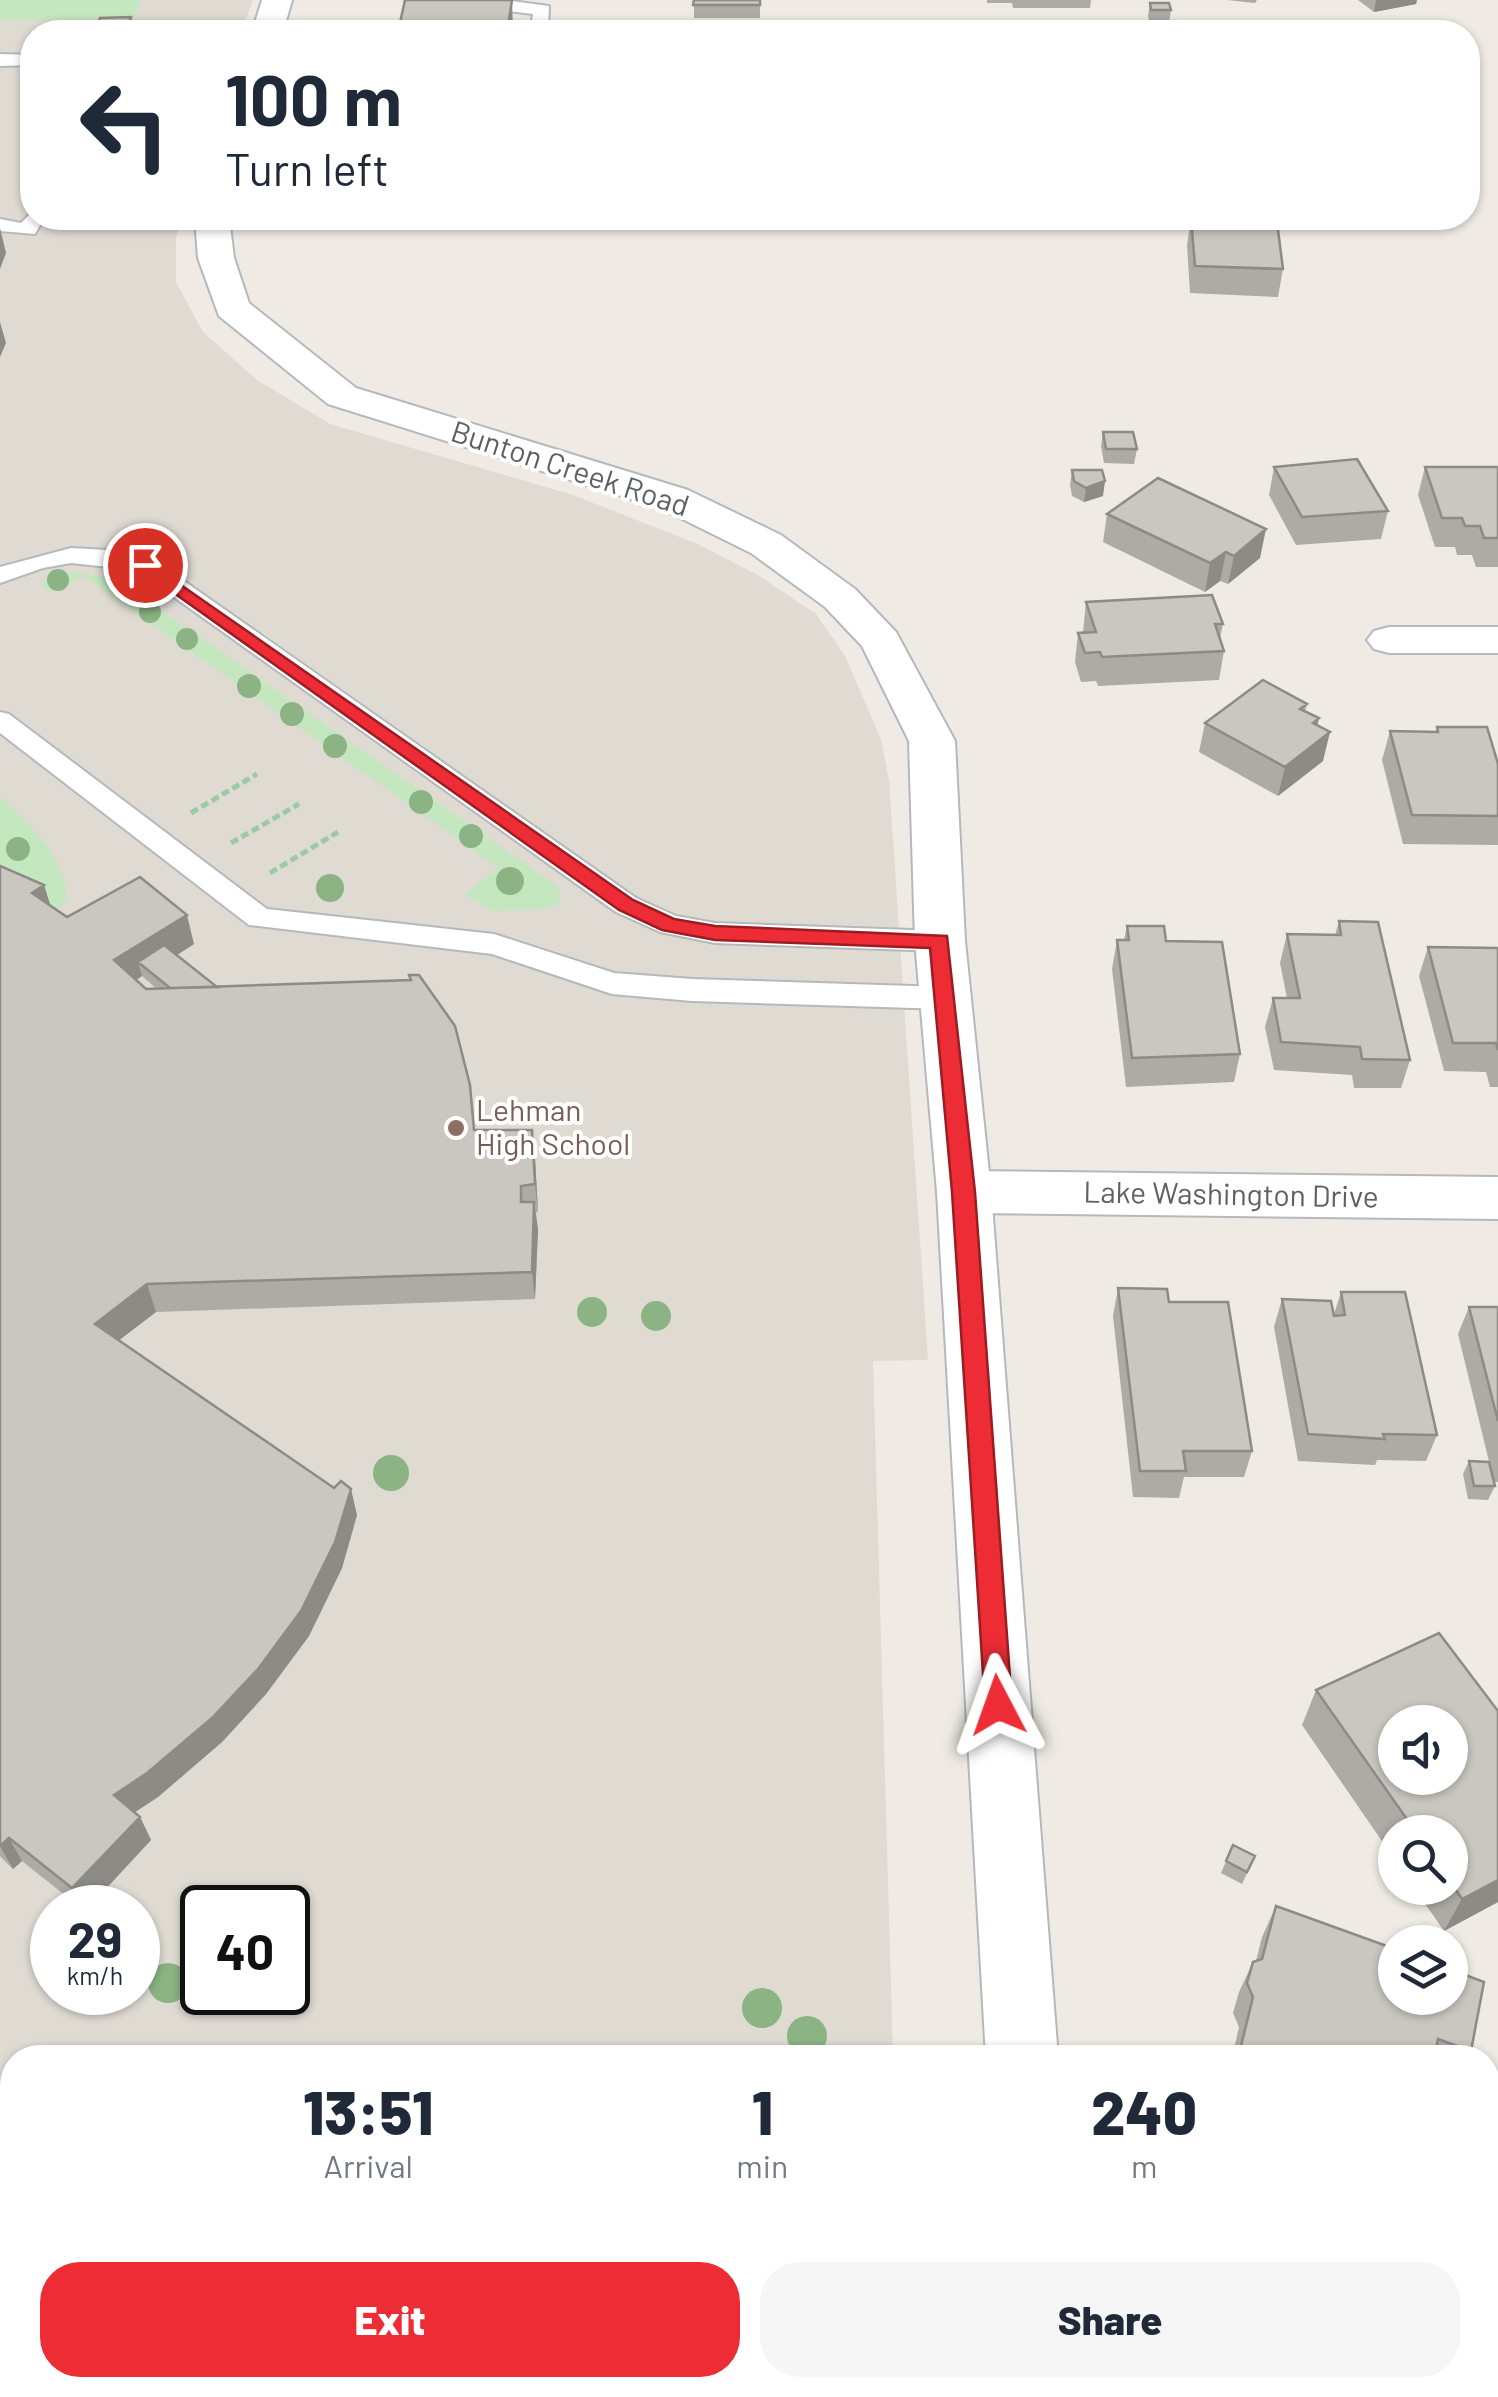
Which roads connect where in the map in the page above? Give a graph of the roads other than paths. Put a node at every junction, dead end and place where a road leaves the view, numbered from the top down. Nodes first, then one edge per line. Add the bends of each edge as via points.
1 (458, 0) edge
2 (541, 20) edge
3 (213, 230) edge
4 (0, 576) edge
5 (1389, 640) dead end
6 (1498, 640) edge
7 (0, 720) edge
8 (940, 941) junction
9 (944, 998) junction
10 (964, 1192) junction
11 (1498, 1198) edge
12 (1021, 2045) edge

1 - 2 lane via 543,10
3 - 8 street, Bunton Creek Road via 232,308 342,396 650,491 766,544 840,598 881,641 932,740
4 - 8 lane via 76,552 145,565 626,905 670,925 715,933
5 - 6 street
7 - 9 lane via 259,918 494,944 612,983
8 - 9 street, Bunton Creek Road
9 - 10 street, Bunton Creek Road
10 - 11 street, Lake Washington Drive
10 - 12 street, Bunton Creek Road

